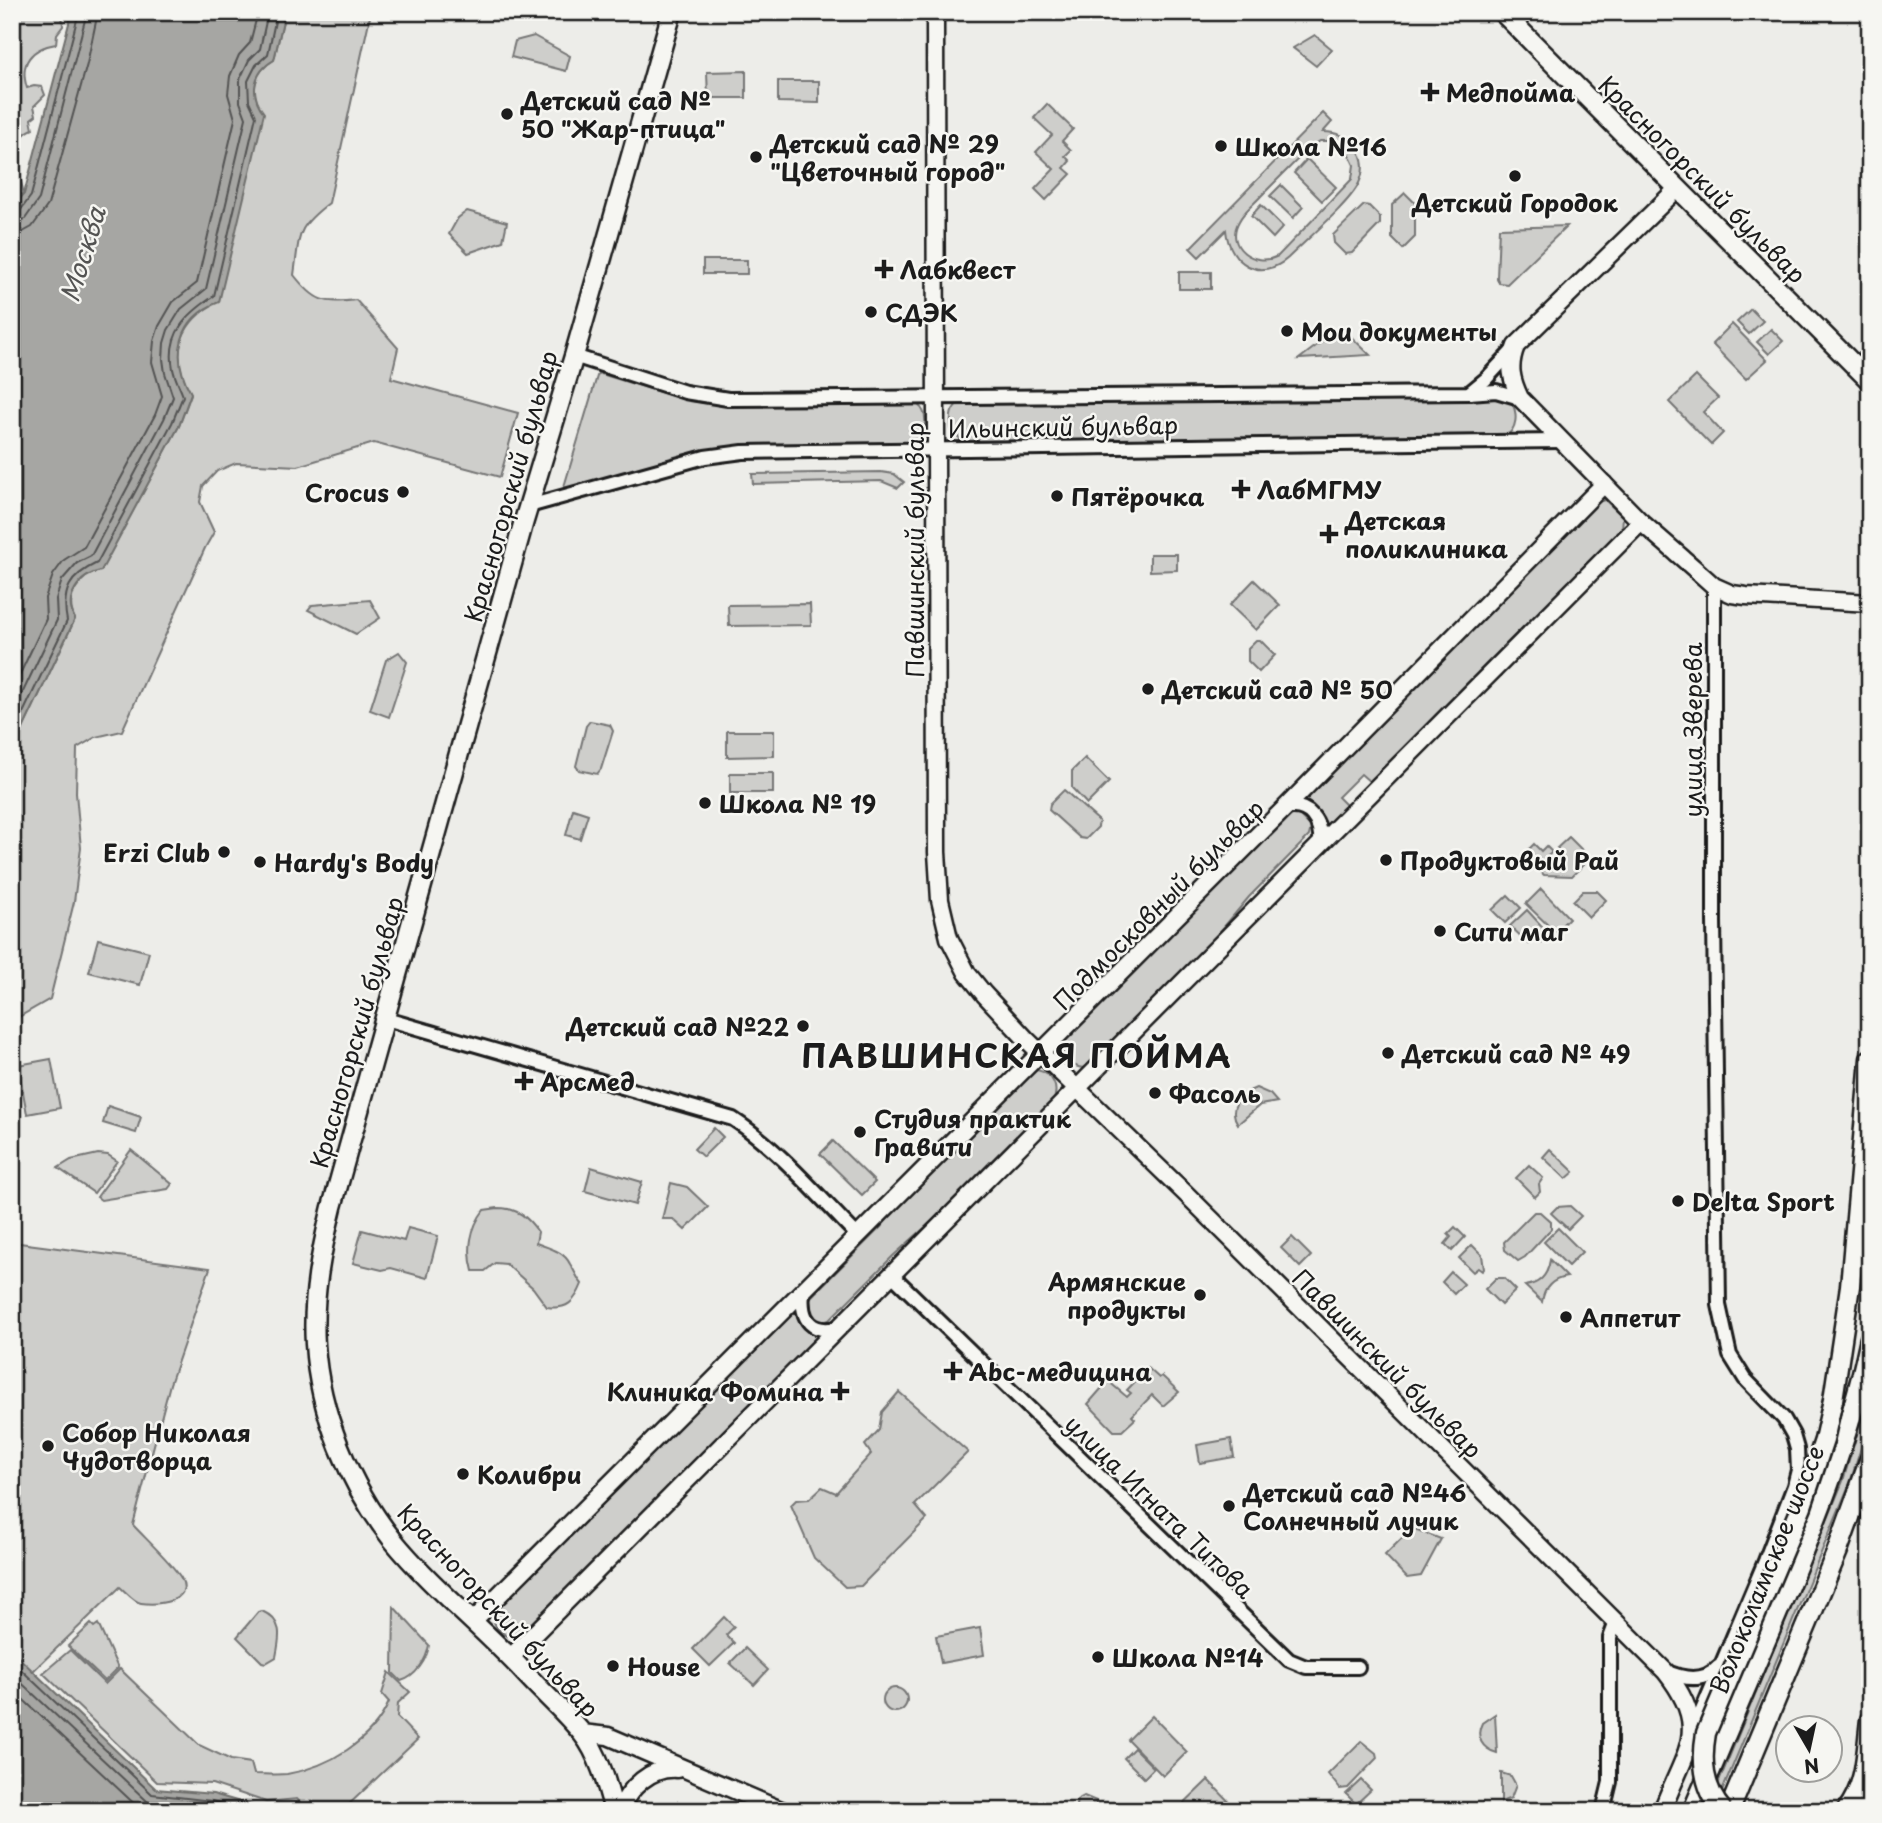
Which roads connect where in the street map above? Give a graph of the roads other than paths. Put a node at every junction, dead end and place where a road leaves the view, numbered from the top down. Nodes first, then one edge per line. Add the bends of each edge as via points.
1 (672, 12) edge
2 (934, 12) edge
3 (1502, 12) edge
4 (1677, 189) junction
5 (1516, 346) junction
6 (574, 356) junction
7 (1870, 381) edge
8 (1468, 393) junction
9 (936, 396) junction
10 (1520, 398) junction
11 (1562, 441) junction
12 (936, 449) junction
13 (1604, 484) junction
14 (529, 506) junction
15 (1641, 522) junction
16 (1714, 586) junction
17 (1870, 603) edge
18 (1285, 808) junction
19 (1320, 844) junction
20 (386, 1019) junction
21 (1041, 1053) junction
22 (1870, 1059) edge
23 (1076, 1088) junction
24 (858, 1236) junction
25 (891, 1275) junction
26 (803, 1292) junction
27 (841, 1327) junction
28 (1870, 1340) edge
29 (1870, 1460) edge
30 (473, 1620) junction
31 (1616, 1622) junction
32 (510, 1658) junction
33 (1723, 1661) junction
34 (1358, 1667) dead end
35 (1665, 1671) junction
36 (1738, 1704) junction
37 (1870, 1720) edge
38 (1690, 1739) junction
39 (586, 1740) junction
40 (683, 1769) junction
41 (1665, 1804) edge
42 (602, 1811) edge
43 (614, 1811) edge
44 (620, 1811) edge
45 (783, 1811) edge
46 (1603, 1811) edge
47 (1693, 1811) edge
48 (1723, 1811) edge
49 (1729, 1811) edge
50 (1846, 1811) edge

1 - 6 main road, Красногорский бульвар
2 - 9 street, Павшинский бульвар
3 - 4 main road, Красногорский бульвар
4 - 5 street
4 - 7 main road, Красногорский бульвар
5 - 8 street
5 - 10 street via 1511,371
6 - 9 street, Ильинский бульвар via 705,397
6 - 14 main road, Красногорский бульвар
8 - 9 street, Ильинский бульвар
8 - 10 street, Ильинский бульвар via 1496,391
9 - 12 street, Павшинский бульвар
10 - 11 street
11 - 12 street, Ильинский бульвар
11 - 13 street
12 - 14 street, Ильинский бульвар via 743,452 705,457
12 - 21 street, Павшинский бульвар via 940,900 949,938 967,973
13 - 15 street
13 - 18 street, Подмосковный бульвар
14 - 20 main road, Красногорский бульвар
15 - 16 street
15 - 19 street
16 - 17 street via 1746,596
16 - 33 street, улица Зверева via 1719,1305 1730,1355 1745,1379 1784,1419 1797,1449 1798,1470
18 - 19 street via 1303,808 1312,816 1321,832
18 - 21 street, Подмосковный бульвар
19 - 23 street
20 - 24 street via 733,1119
20 - 30 main road, Красногорский бульвар via 321,1253 314,1315 320,1380 343,1455 370,1508 419,1568
21 - 23 street, Павшинский бульвар
21 - 24 street, Подмосковный бульвар
22 - 48 main road, bridge via 1851,1273 1824,1440 1802,1506 1706,1732 1705,1775
23 - 25 street
23 - 31 street, Павшинский бульвар
24 - 26 street, Подмосковный бульвар
25 - 27 street
25 - 34 street, улица Игната Титова via 1289,1660 1306,1667
26 - 27 street via 801,1307 809,1323 822,1329
26 - 30 street, Подмосковный бульвар
27 - 32 street
28 - 36 main road, Волоколамское шоссе via 1831,1477
29 - 49 main road
30 - 32 main road, Красногорский бульвар
31 - 35 street, Павшинский бульвар
31 - 46 street via 1610,1638 1610,1782
32 - 39 main road, Красногорский бульвар
33 - 35 street via 1699,1678
33 - 38 street, улица Зверева
35 - 38 street, Павшинский бульвар via 1687,1703
36 - 41 street
36 - 47 main road, Волоколамское шоссе
37 - 50 main road via 1864,1772
38 - 41 street
39 - 40 street via 608,1736
39 - 42 main road, Красногорский бульвар
39 - 43 main road, Красногорский бульвар
40 - 44 street via 659,1770 646,1777 629,1793
40 - 45 street

